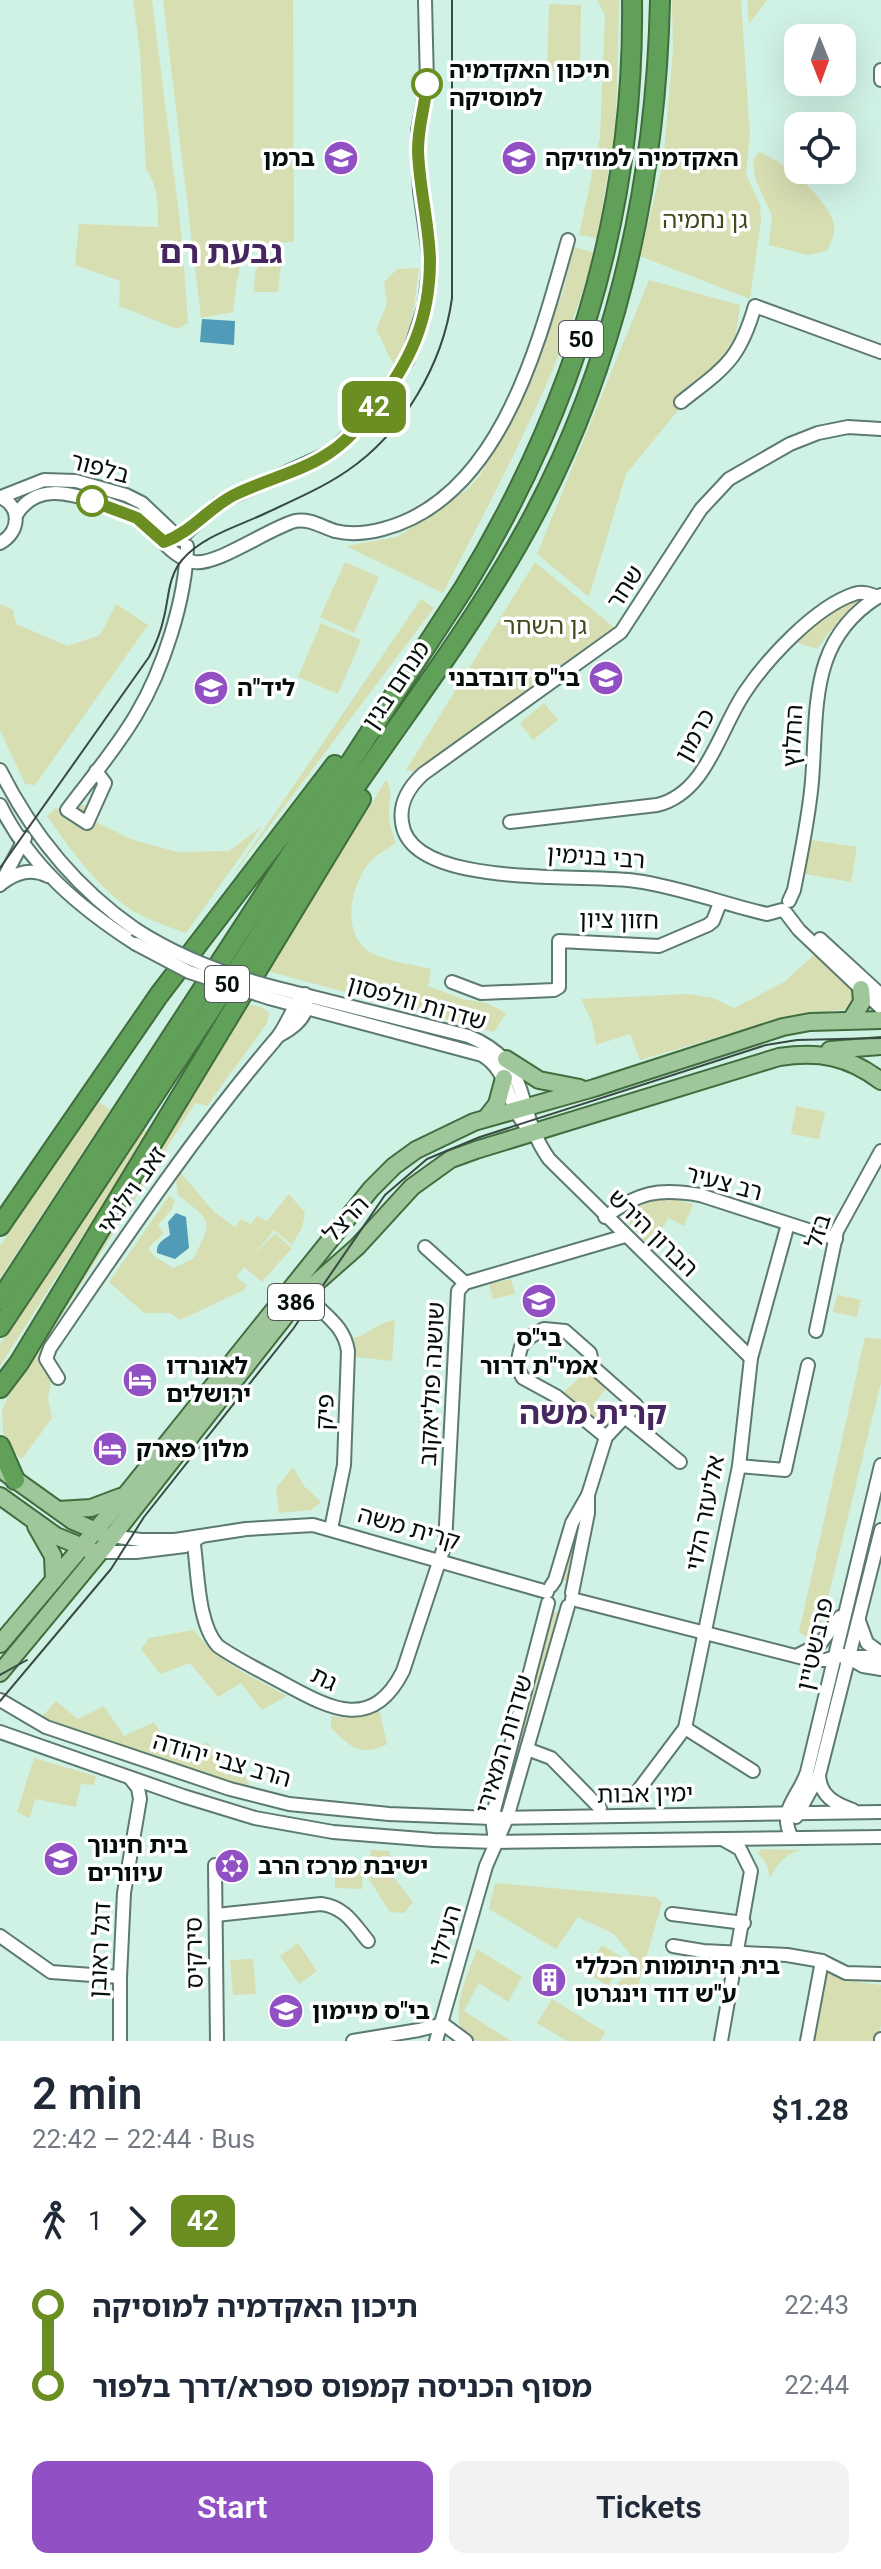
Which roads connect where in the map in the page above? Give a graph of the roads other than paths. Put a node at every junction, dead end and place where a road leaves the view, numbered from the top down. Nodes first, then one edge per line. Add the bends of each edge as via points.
1 (425, 0) edge
2 (632, 0) edge
3 (660, 0) edge
4 (881, 70) edge
5 (881, 80) edge
6 (568, 240) dead end
7 (881, 352) edge
8 (681, 402) dead end
9 (881, 429) edge
10 (0, 497) edge
11 (16, 515) junction
12 (164, 542) junction
13 (0, 543) edge
14 (184, 547) junction
15 (879, 596) edge
16 (455, 642) junction
17 (427, 645) junction
18 (0, 770) edge
19 (96, 771) dead end
20 (0, 805) edge
21 (28, 822) junction
22 (510, 822) dead end
23 (5, 828) edge
24 (23, 843) junction
25 (409, 843) joint
26 (54, 880) junction
27 (0, 885) edge
28 (720, 903) junction
29 (788, 909) junction
30 (452, 982) dead end
31 (861, 989) junction
32 (271, 992) junction
33 (305, 994) junction
34 (881, 995) edge
35 (300, 1006) junction
36 (881, 1008) edge
37 (851, 1020) junction
38 (881, 1020) edge
39 (881, 1046) edge
40 (801, 1054) junction
41 (506, 1059) junction
42 (504, 1078) junction
43 (881, 1081) edge
44 (594, 1088) junction
45 (520, 1108) junction
46 (487, 1117) junction
47 (534, 1132) junction
48 (881, 1151) edge
49 (605, 1217) junction
50 (788, 1224) junction
51 (0, 1226) edge
52 (625, 1236) junction
53 (836, 1239) junction
54 (425, 1247) dead end
55 (465, 1283) junction
56 (0, 1300) edge
57 (318, 1307) dead end
58 (0, 1327) edge
59 (816, 1331) dead end
60 (751, 1358) junction
61 (19, 1363) junction
62 (808, 1365) dead end
63 (58, 1378) dead end
64 (0, 1388) edge
65 (0, 1403) edge
66 (625, 1417) junction
67 (606, 1437) junction
68 (0, 1446) edge
69 (680, 1462) dead end
70 (881, 1465) edge
71 (739, 1466) junction
72 (8, 1474) edge
73 (128, 1492) junction
74 (588, 1495) junction
75 (0, 1496) edge
76 (55, 1509) junction
77 (32, 1519) junction
78 (331, 1529) junction
79 (881, 1530) edge
80 (102, 1534) junction
81 (197, 1541) junction
82 (80, 1548) junction
83 (100, 1552) junction
84 (441, 1560) junction
85 (54, 1580) junction
86 (549, 1594) junction
87 (571, 1599) junction
88 (845, 1609) junction
89 (858, 1617) junction
90 (703, 1631) junction
91 (0, 1644) edge
92 (841, 1655) junction
93 (801, 1658) junction
94 (879, 1662) edge
95 (0, 1673) edge
96 (835, 1686) junction
97 (0, 1700) edge
98 (685, 1728) junction
99 (0, 1732) edge
100 (527, 1749) junction
101 (129, 1756) junction
102 (753, 1771) dead end
103 (819, 1775) junction
104 (126, 1776) junction
105 (164, 1790) junction
106 (515, 1791) junction
107 (634, 1796) dead end
108 (600, 1808) dead end
109 (881, 1812) edge
110 (792, 1813) junction
111 (864, 1813) junction
112 (138, 1814) junction
113 (492, 1818) junction
114 (507, 1818) junction
115 (531, 1818) junction
116 (790, 1833) junction
117 (881, 1837) edge
118 (721, 1839) junction
119 (495, 1842) junction
120 (215, 1865) dead end
121 (672, 1914) dead end
122 (216, 1915) junction
123 (744, 1923) junction
124 (0, 1936) edge
125 (368, 1941) dead end
126 (673, 1946) dead end
127 (738, 1952) junction
128 (822, 1961) junction
129 (881, 1974) edge
130 (120, 1977) junction
131 (443, 2024) junction
132 (120, 2041) edge
133 (217, 2041) edge
134 (353, 2041) edge
135 (436, 2041) edge
136 (466, 2041) edge
137 (721, 2041) edge
138 (807, 2041) edge

1 - 14 street via 427,84 418,149 430,261 425,305 407,361 363,421 331,452 227,499
2 - 17 highway, מנחם בגין / 50 via 621,178 584,329 514,498
3 - 16 highway, מנחם בגין / 50 via 647,175 611,328 545,493
4 - 5 street
6 - 14 street via 519,386 492,440 455,490 387,528 356,534 298,521 214,558
7 - 8 street via 755,306 737,354
9 - 25 street, שחר via 848,427 818,433 721,486 621,632 411,786 402,816
10 - 11 street
10 - 14 street, בלפור via 44,480 76,481 142,503
11 - 12 street, בלפור via 34,497 64,493 125,512
11 - 13 street via 12,534
12 - 14 street
12 - 14 street, בלפור
14 - 19 street via 174,623 145,699
15 - 22 street, כרמון via 851,595 787,643 744,693 702,771 675,798 657,805
15 - 29 street, החלוץ via 837,635 820,673 810,804
16 - 58 highway, מנחם בגין / 50
16 - 61 highway
17 - 51 highway via 159,995
17 - 56 highway, מנחם בגין / 50
18 - 21 street, שדרות וולפסון
20 - 23 street, שדרות וולפסון
21 - 23 street
21 - 24 street
21 - 32 street, שדרות וולפסון, bridge via 85,888 135,929 202,965
23 - 24 street, שדרות וולפסון
24 - 26 street, שדרות וולפסון
24 - 27 street
25 - 28 street, רבי בנימין via 453,867 634,880
26 - 27 street via 26,872
26 - 32 street, שדרות וולפסון, bridge via 136,944 189,972
28 - 29 street, רבי בנימין via 767,914
28 - 30 street, חזון ציון via 708,925 659,946 559,941 559,987 554,990 481,993
29 - 31 street via 799,930
29 - 34 street
31 - 36 street
31 - 37 main road via 862,1002
32 - 33 street, שדרות וולפסון
32 - 35 street, שדרות וולפסון
33 - 35 street, זאב וילנאי
33 - 41 street, שדרות וולפסון via 468,1036
35 - 42 street, שדרות וולפסון via 472,1051 491,1060
35 - 63 street, זאב וילנאי via 204,1126 50,1348 46,1359
37 - 38 main road, הרצל / 386
37 - 44 main road, הרצל / 386 via 783,1027
39 - 40 main road
40 - 43 main road, הרצל / 386 via 845,1059
40 - 47 main road, הרצל / 386
41 - 44 main road via 539,1080
41 - 45 street, שדרות וולפסון
42 - 45 street, שדרות וולפסון
42 - 46 main road via 496,1107
44 - 45 main road, הרצל / 386
45 - 46 main road, הרצל / 386
45 - 47 street, שדרות וולפסון
46 - 73 main road, הרצל / 386 via 416,1150 376,1183
47 - 49 street, הברון הירש via 549,1159
47 - 80 main road, הרצל / 386 via 451,1159 403,1195 357,1247 300,1297
48 - 53 street, בזל
49 - 50 street, רב צעיר via 637,1195 680,1191
49 - 52 street, הברון הירש
50 - 53 street, רב צעיר
50 - 60 street, אליעזר הלוי
52 - 55 street, שושנה פוליאקוב
52 - 60 street, הברון הירש
53 - 59 street, בזל
54 - 55 street
55 - 84 street, שושנה פוליאקוב via 458,1291 448,1514
57 - 78 street, פיק via 340,1328 348,1351 344,1465
60 - 71 street, אליעזר הלוי
61 - 64 highway
61 - 65 highway
62 - 71 street via 785,1470
66 - 67 street
66 - 67 street via 636,1405 593,1367 590,1353 565,1331 544,1329 530,1337 519,1355 523,1378 556,1396
66 - 69 street
67 - 74 street
68 - 72 highway
70 - 88 street, פרבשטיין
71 - 90 street, אליעזר הלוי
72 - 76 main road
73 - 76 main road via 91,1508
73 - 80 main road, הרצל / 386
74 - 86 street, שדרות המאירי via 572,1523
74 - 87 street, שדרות המאירי
75 - 77 main road
76 - 80 main road
77 - 82 main road
77 - 85 main road via 50,1550
78 - 81 street, קרית משה via 300,1525
78 - 84 street, קרית משה
79 - 89 street, פרבשטיין
80 - 81 street, קרית משה
80 - 82 main road, הרצל / 386
80 - 83 main road, הרצל / 386
81 - 83 street, קרית משה via 136,1552
81 - 84 street, גת via 210,1638 227,1653 322,1704 347,1711 370,1707 398,1681
82 - 83 main road
82 - 85 main road, הרצל / 386
83 - 95 main road, הרצל / 386
84 - 86 street, קרית משה
85 - 91 main road, הרצל / 386
86 - 87 street via 555,1608
86 - 87 street via 563,1583
86 - 113 street, שדרות המאירי
87 - 90 street
87 - 100 street, שדרות המאירי
88 - 92 street, פרבשטיין
88 - 93 street via 820,1644
89 - 92 street, פרבשטיין
89 - 94 street
90 - 93 street
90 - 98 street, אליעזר הלוי
92 - 93 street via 822,1661
92 - 94 street
92 - 96 street, פרבשטיין
93 - 96 street via 823,1669
94 - 96 street
96 - 103 street, פרבשטיין
96 - 110 street, פרבשטיין
97 - 101 street, הרב צבי יהודה via 46,1727
98 - 102 street
98 - 107 street, אליעזר הלוי
99 - 104 street, הרב צבי יהודה
100 - 106 street, שדרות המאירי
100 - 108 street via 551,1758
101 - 104 street via 118,1762
101 - 113 street, הרב צבי יהודה via 289,1804
103 - 110 street, פרבשטיין
103 - 111 street via 826,1796
104 - 105 street, הרב צבי יהודה
104 - 112 street, דגל ראובן via 139,1793
105 - 112 street
105 - 119 street, הרב צבי יהודה via 241,1814 333,1832
106 - 114 street, שדרות המאירי
106 - 115 street via 519,1808
109 - 111 street, ימין אבות
110 - 111 street, ימין אבות
110 - 115 street, ימין אבות
110 - 116 street
112 - 130 street, דגל ראובן via 124,1893
113 - 114 street, ימין אבות
113 - 119 street, שדרות המאירי
114 - 115 street, ימין אבות
114 - 119 street, שדרות המאירי
116 - 117 street, ימין אבות
116 - 118 street, ימין אבות
118 - 119 street, ימין אבות
118 - 123 street via 740,1849 750,1865
119 - 131 street, העילוי
120 - 122 street, סירקיס
121 - 123 street
122 - 125 street via 332,1905 344,1911
122 - 133 street, סירקיס
123 - 127 street
124 - 130 street via 51,1972
126 - 127 street
127 - 128 street
127 - 137 street
128 - 129 street via 846,1973
128 - 138 street
130 - 132 street, דגל ראובן
131 - 134 street
131 - 135 street, העילוי
131 - 136 street

